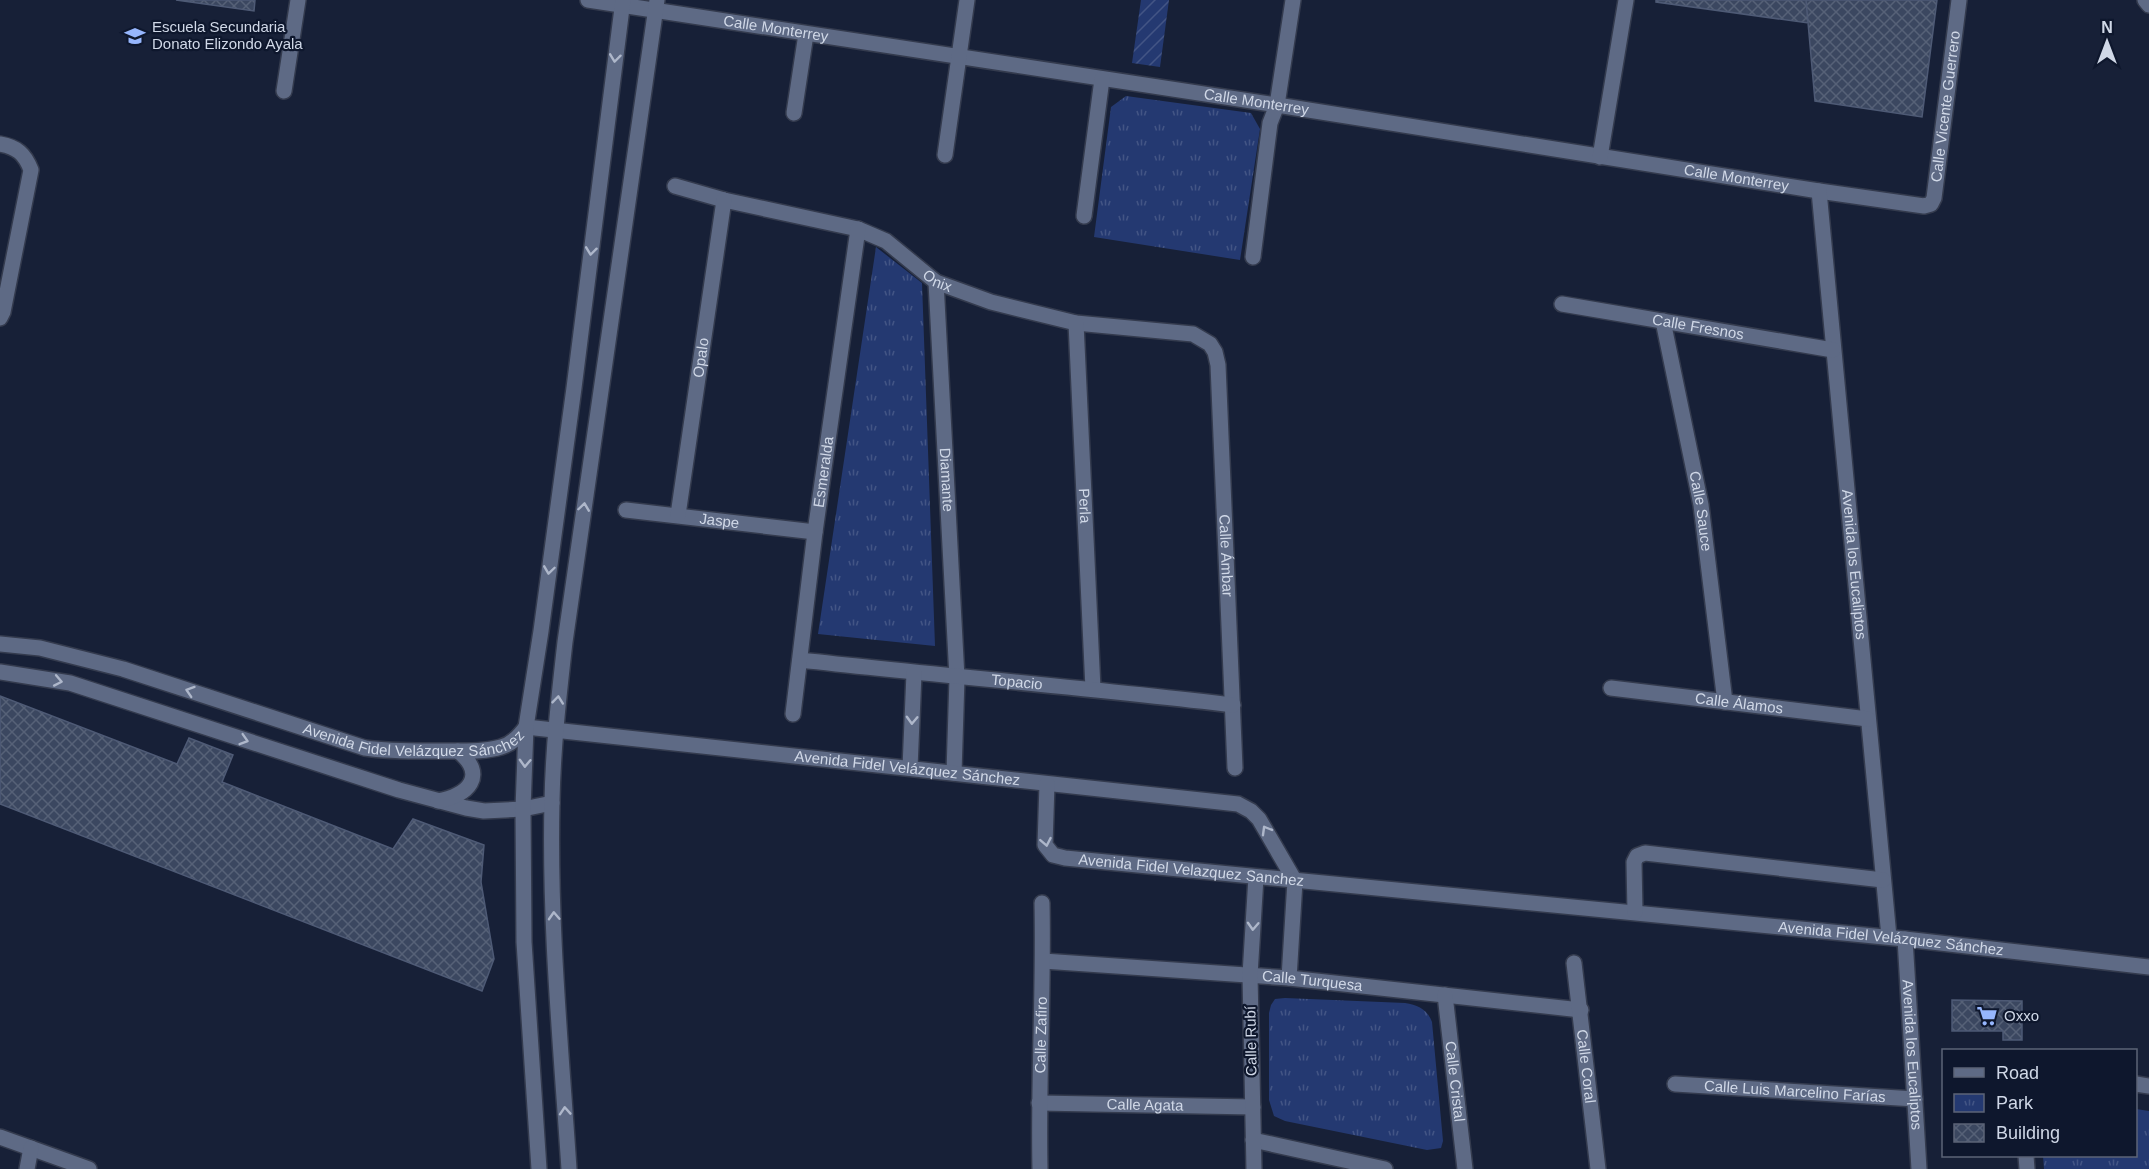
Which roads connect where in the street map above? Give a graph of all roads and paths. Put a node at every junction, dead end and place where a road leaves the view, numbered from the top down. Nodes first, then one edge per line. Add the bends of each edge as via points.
1 (298, 0) edge
2 (588, 0) edge
3 (967, 0) edge
4 (1293, 0) edge
5 (1626, 0) edge
6 (1959, 0) edge
7 (2145, 0) edge
8 (623, 2) edge
9 (2149, 5) edge
10 (656, 6) edge
11 (806, 34) junction
12 (959, 57) junction
13 (1102, 79) junction
14 (284, 91) dead end
15 (1277, 105) junction
16 (794, 113) dead end
17 (0, 144) edge
18 (945, 155) dead end
19 (1600, 157) junction
20 (675, 186) dead end
21 (1819, 191) junction
22 (724, 200) junction
23 (1924, 206) joint
24 (1084, 216) dead end
25 (858, 229) junction
26 (1253, 256) dead end
27 (936, 282) junction
28 (1562, 304) dead end
29 (2, 315) edge
30 (1662, 321) junction
31 (1076, 322) junction
32 (1210, 344) joint
33 (1833, 350) junction
34 (626, 510) dead end
35 (678, 515) junction
36 (815, 532) junction
37 (0, 644) edge
38 (800, 660) junction
39 (0, 672) edge
40 (914, 673) junction
41 (957, 678) junction
42 (1611, 688) dead end
43 (1093, 689) junction
44 (1725, 702) junction
45 (1233, 705) junction
46 (793, 714) dead end
47 (1868, 719) junction
48 (526, 727) junction
49 (555, 729) junction
50 (458, 751) junction
51 (910, 768) junction
52 (1236, 768) dead end
53 (954, 772) junction
54 (1047, 784) junction
55 (438, 801) junction
56 (552, 803) junction
57 (523, 809) junction
58 (1256, 877) junction
59 (1882, 880) junction
60 (1295, 881) junction
61 (1042, 903) dead end
62 (1635, 912) junction
63 (1888, 937) junction
64 (1905, 939) junction
65 (1043, 961) junction
66 (1574, 963) dead end
67 (2149, 967) edge
68 (1250, 975) junction
69 (1289, 978) junction
70 (1445, 995) junction
71 (1581, 1010) junction
72 (1675, 1084) dead end
73 (1915, 1099) junction
74 (1038, 1103) junction
75 (1252, 1107) junction
76 (0, 1137) edge
77 (1253, 1140) junction
78 (31, 1148) junction
79 (27, 1169) edge
80 (89, 1169) edge
81 (539, 1169) edge
82 (569, 1169) edge
83 (1040, 1169) edge
84 (1254, 1169) edge
85 (1385, 1169) edge
86 (1465, 1169) edge
87 (1598, 1169) edge
88 (1919, 1169) edge

1 - 14 street
2 - 8 street, Calle Monterrey
3 - 12 street
4 - 15 street
5 - 19 street
6 - 23 street, Calle Vicente Guerrero via 1934,198
7 - 9 street
8 - 10 street, Calle Monterrey
8 -> 48 street
10 - 11 street, Calle Monterrey
49 -> 10 street
11 - 12 street, Calle Monterrey
11 - 16 street
12 - 13 street, Calle Monterrey
12 - 18 street
13 - 15 street, Calle Monterrey
13 - 24 street
15 - 19 street, Calle Monterrey
15 - 26 street via 1270,123
17 - 29 street via 21,152 31,170
19 - 21 street, Calle Monterrey
20 - 22 street, Onix
21 - 23 street, Calle Monterrey
21 - 33 street, Avenida los Eucaliptos
22 - 25 street, Onix
22 - 35 street, Opalo
25 - 27 street, Onix via 886,241
25 - 36 street, Esmeralda
27 - 31 street, Onix via 991,302
27 - 41 street, Diamante
28 - 30 street, Calle Fresnos
30 - 33 street, Calle Fresnos
30 - 44 street, Calle Sauce via 1701,505
31 - 32 street, Onix via 1182,332
31 - 43 street, Perla
32 - 45 street, Calle Ámbar via 1218,365
33 - 47 street, Avenida los Eucaliptos
34 - 35 street, Jaspe
35 - 36 street, Jaspe
36 - 38 street, Esmeralda
50 -> 37 street, Avenida Fidel Velázquez Sánchez via 365,748 123,669 40,648
38 - 40 street, Topacio
38 - 46 street, Esmeralda
39 -> 55 street, Avenida Fidel Velázquez Sánchez via 70,683
40 - 41 street, Topacio
40 -> 51 street
41 - 43 street, Topacio
41 - 53 street, Diamante
42 - 44 street, Calle Álamos
43 - 45 street, Topacio
44 - 47 street, Calle Álamos
45 - 52 street, Calle Ámbar
47 - 59 street, Avenida los Eucaliptos
48 - 49 street, Avenida Fidel Velázquez Sánchez
48 - 50 street, Avenida Fidel Velázquez Sánchez via 501,747
48 -> 57 street
49 - 51 street, Avenida Fidel Velázquez Sánchez
49 - 56 street
50 - 55 street via 470,763 471,784 459,795
51 - 53 street, Avenida Fidel Velázquez Sánchez
53 - 54 street, Avenida Fidel Velázquez Sánchez
54 -> 58 street, Avenida Fidel Velazquez Sanchez via 1044,845 1053,855
60 -> 54 street, Avenida Fidel Velazquez Sanchez via 1259,819 1242,806
55 - 57 street, Avenida Fidel Velázquez Sánchez via 484,811
56 - 57 street, Avenida Fidel Velázquez Sánchez
82 -> 56 street via 553,897
57 - 81 street via 524,942
58 - 60 street, Avenida Fidel Velazquez Sanchez
58 -> 68 street, Calle Rubí
59 - 62 street via 1645,853 1638,855 1635,862
59 - 63 street, Avenida los Eucaliptos
60 - 62 street, Avenida Fidel Velázquez Sánchez
60 - 69 street
61 - 65 street, Calle Zafiro
62 - 63 street, Avenida Fidel Velázquez Sánchez
63 - 64 street, Avenida Fidel Velázquez Sánchez
64 - 67 street, Avenida Fidel Velázquez Sánchez
64 - 73 street, Avenida los Eucaliptos
65 - 68 street, Calle Turquesa
65 - 74 street, Calle Zafiro
66 - 71 street, Calle Coral
68 - 69 street, Calle Turquesa
68 - 75 street, Calle Rubí
69 - 70 street, Calle Turquesa
70 - 71 street, Calle Turquesa
70 - 86 street, Calle Cristal
71 - 87 street, Calle Coral
72 - 73 street, Calle Luis Marcelino Farías
73 - 88 street, Avenida los Eucaliptos
74 - 75 street, Calle Agata
74 - 83 street, Calle Zafiro
75 - 77 street, Calle Rubí
76 - 78 street
77 - 84 street, Calle Rubí
77 - 85 street
78 - 79 street
78 - 80 street

